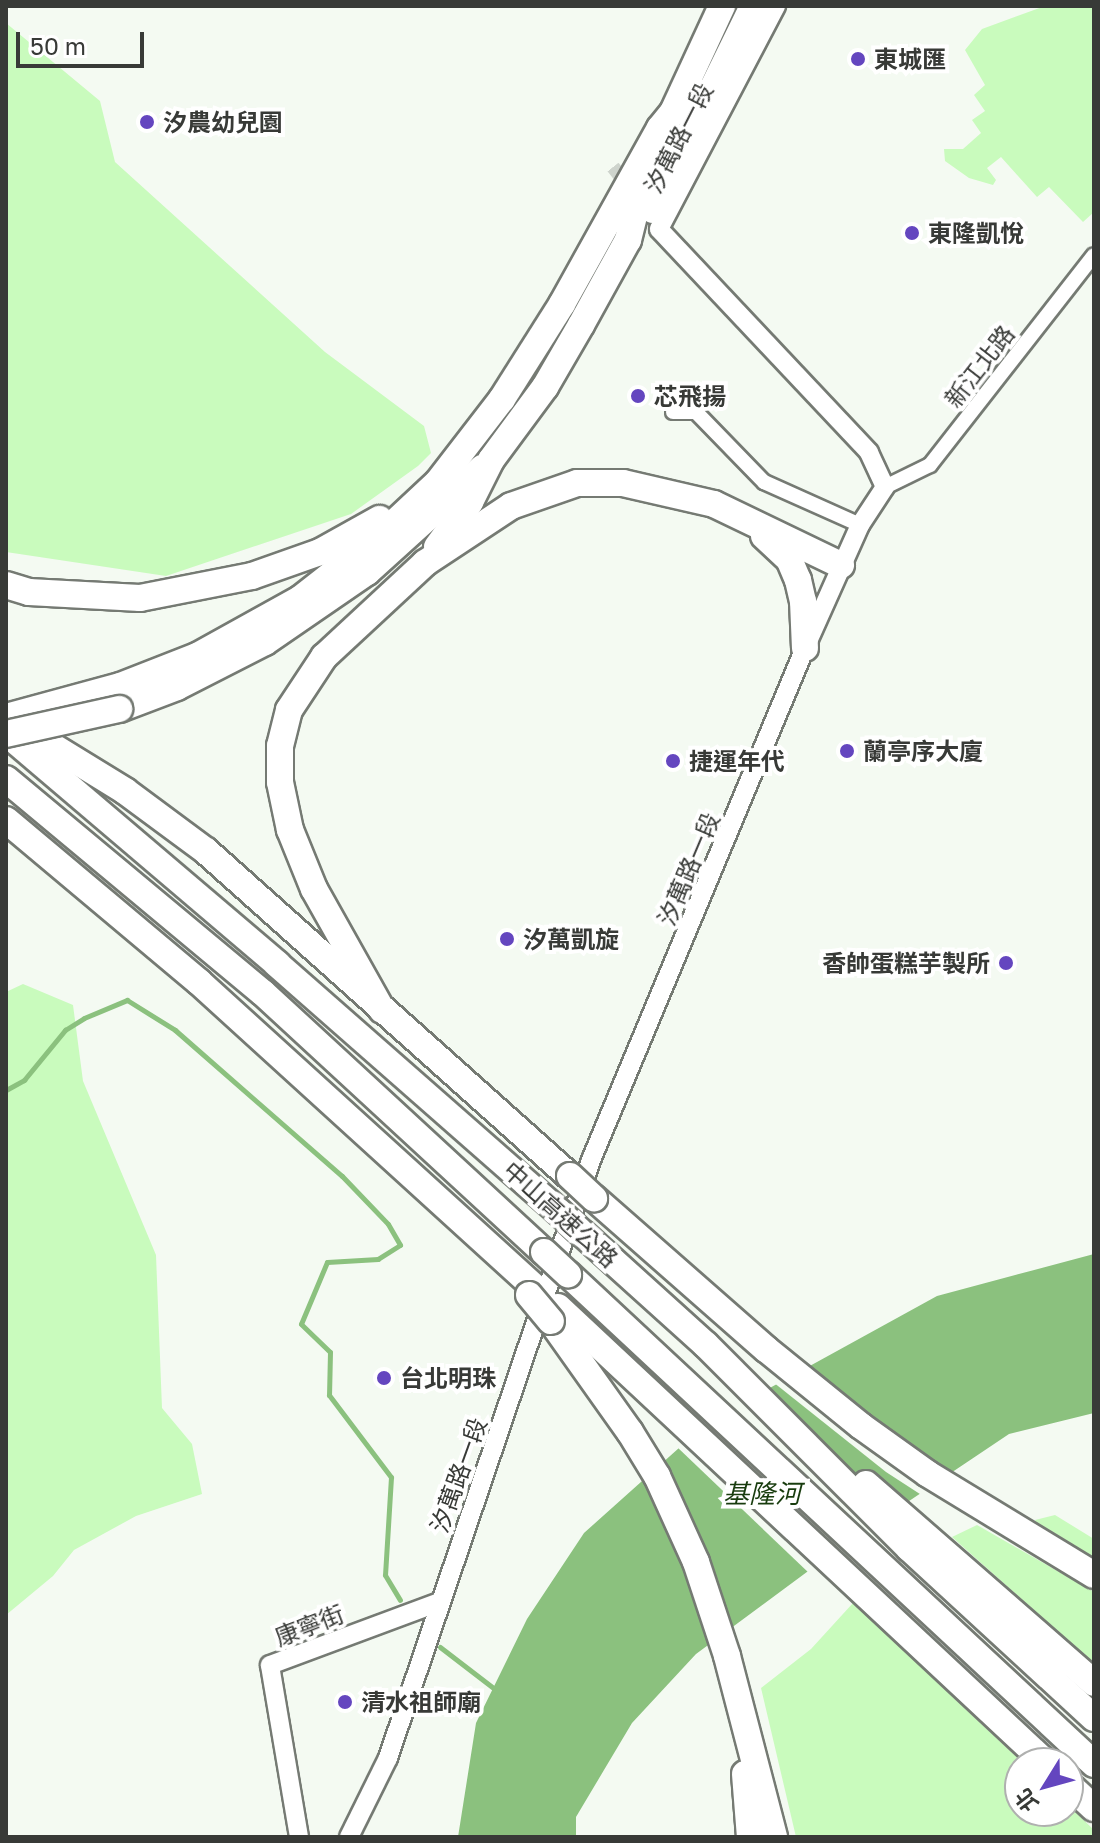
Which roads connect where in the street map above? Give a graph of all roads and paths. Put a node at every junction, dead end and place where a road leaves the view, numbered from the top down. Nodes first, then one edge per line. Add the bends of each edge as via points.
1 (722, 6) edge
2 (753, 6) edge
3 (776, 6) edge
4 (673, 112) junction
5 (628, 240) junction
6 (1094, 255) edge
7 (673, 412) dead end
8 (464, 446) junction
9 (491, 460) junction
10 (885, 487) junction
11 (742, 519) junction
12 (860, 525) junction
13 (425, 563) junction
14 (841, 565) junction
15 (6, 585) edge
16 (805, 648) junction
17 (120, 698) junction
18 (6, 717) edge
19 (6, 734) edge
20 (6, 779) edge
21 (6, 820) edge
22 (382, 1010) junction
23 (554, 1314) junction
24 (917, 1541) junction
25 (1094, 1575) edge
26 (439, 1602) junction
27 (1094, 1683) edge
28 (738, 1698) junction
29 (1094, 1718) edge
30 (1029, 1747) edge
31 (1094, 1764) edge
32 (299, 1837) edge
33 (349, 1837) edge
34 (750, 1837) edge
35 (774, 1837) edge

1 - 4 highway
2 - 5 highway via 648,220
3 - 10 street, 汐萬路一段 via 659,229 869,452
4 - 5 highway via 673,134 637,204
4 - 8 highway via 562,304 502,399
5 - 9 highway via 545,387
6 - 10 street, 新江北路 via 930,465
7 - 12 street via 696,412 764,482
8 - 15 highway via 361,530 320,552 252,576 140,598 29,592
8 - 17 highway via 438,482 388,529 300,599
9 - 13 highway via 470,502
9 - 17 highway via 367,572 265,642 177,687
10 - 12 street, 汐萬路一段
11 - 13 highway via 714,504 667,491 623,483 577,483 511,506
11 - 14 highway
11 - 16 highway via 789,559 803,601
12 - 14 street, 汐萬路一段
13 - 22 highway via 324,657 289,710 280,746 280,782 290,830 314,889
14 - 16 street, 汐萬路一段
16 - 26 street, 汐萬路一段 via 591,1160
17 - 18 highway
17 - 19 highway, bridge
18 - 22 highway via 125,791 206,851
19 - 24 highway, 中山高速公路, bridge via 558,1211
20 - 31 highway, 中山高速公路, bridge via 263,993
21 - 23 highway, bridge via 199,982
22 - 25 highway, bridge via 766,1349 896,1453
23 - 28 highway via 657,1476 696,1562
23 - 30 highway via 662,1403
24 - 27 highway
24 - 29 highway
26 - 32 street, 康寧街 via 270,1665
26 - 33 street, 汐萬路一段 via 388,1758
28 - 34 highway
28 - 35 highway

